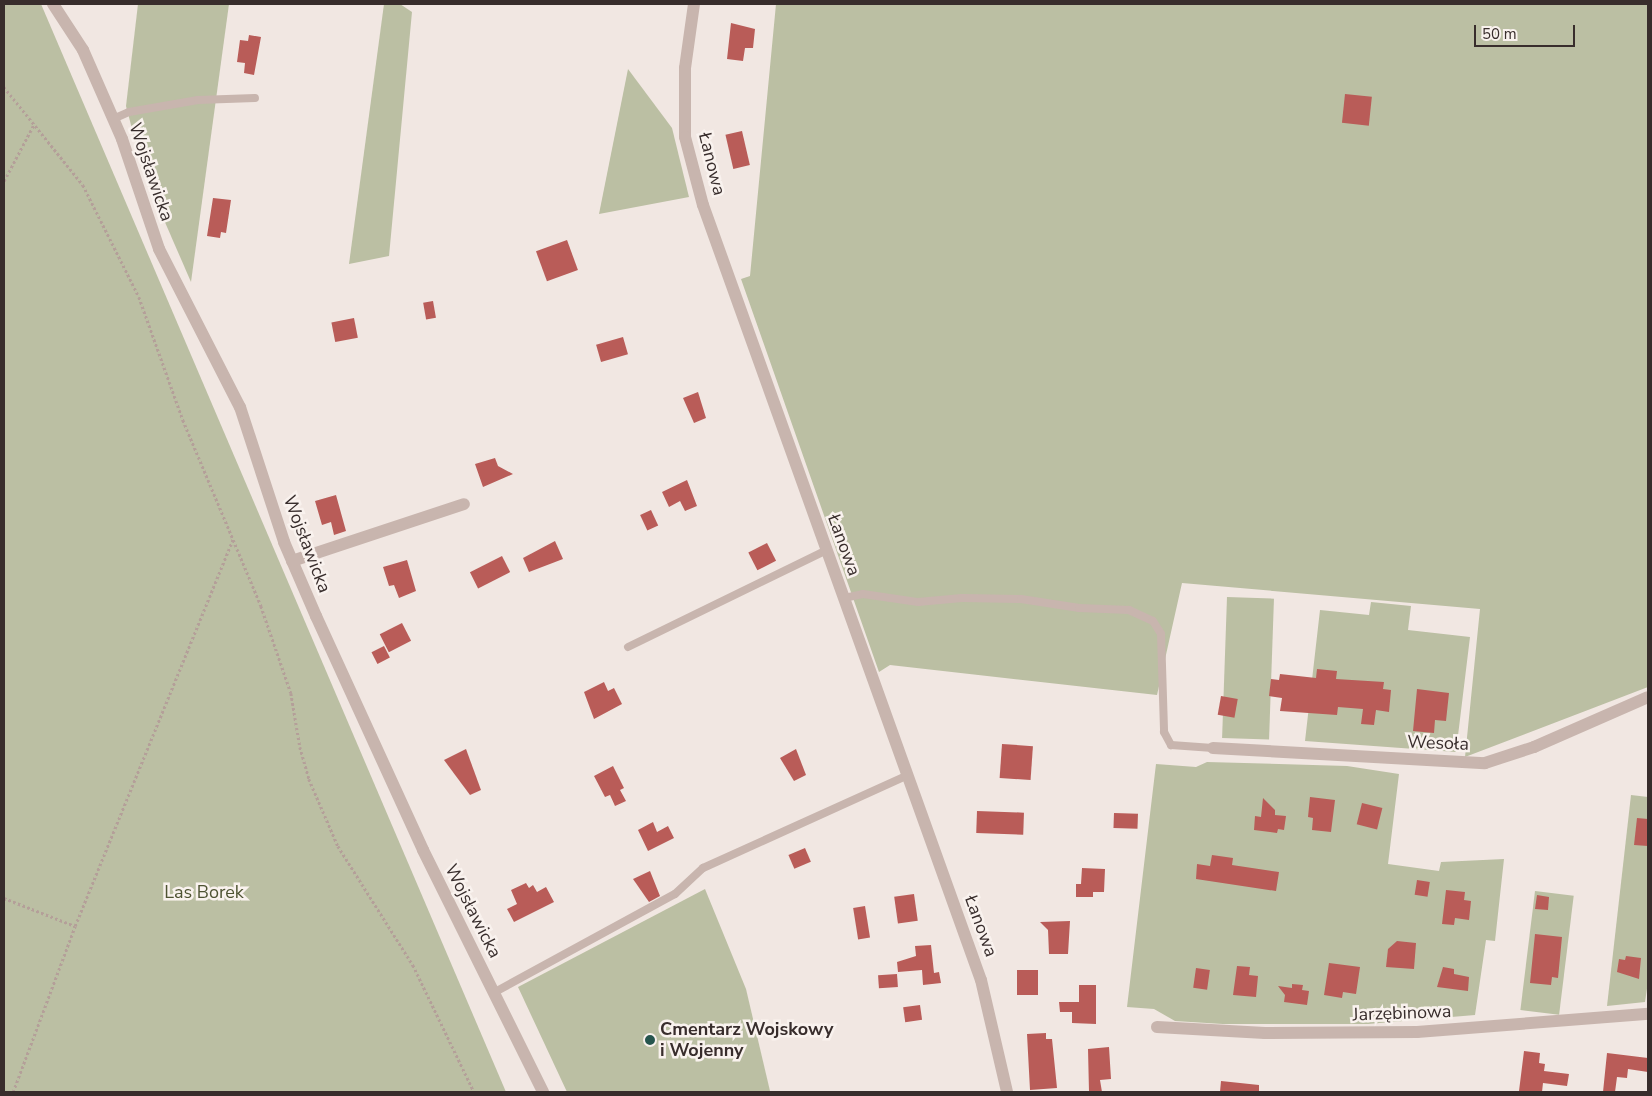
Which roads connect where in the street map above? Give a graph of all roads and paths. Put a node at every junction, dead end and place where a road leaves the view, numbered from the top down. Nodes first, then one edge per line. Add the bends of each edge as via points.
1 (53, 4) edge
2 (694, 4) edge
3 (4, 87) edge
4 (255, 98) dead end
5 (113, 119) junction
6 (34, 124) junction
7 (4, 181) edge
8 (464, 504) dead end
9 (233, 539) junction
10 (827, 550) junction
11 (292, 561) junction
12 (844, 598) junction
13 (628, 647) dead end
14 (1648, 697) edge
15 (1213, 748) joint
16 (908, 775) junction
17 (4, 898) edge
18 (75, 926) junction
19 (495, 992) junction
20 (1648, 1014) edge
21 (1157, 1027) dead end
22 (14, 1092) edge
23 (474, 1092) edge
24 (542, 1092) edge
25 (1007, 1092) edge

1 - 5 street, Wojsławicka via 83,50
2 - 10 street, Łanowa via 685,68 684,137 704,205
3 - 6 path
4 - 5 lane via 198,100 129,112
5 - 11 street, Wojsławicka via 159,249 240,408
6 - 7 path
6 - 9 path via 84,185 139,297 183,420
8 - 11 street
9 - 18 path
9 - 23 path via 261,606 291,693 309,779 338,846 412,965
10 - 12 street, Łanowa
10 - 13 lane
11 - 19 street, Wojsławicka via 423,850
12 - 15 lane via 863,594 918,602 962,598 1021,599 1079,608 1128,610 1152,621 1161,634 1164,732 1170,745
12 - 16 street, Łanowa
14 - 15 street, Wesoła via 1534,746 1485,763
16 - 19 lane via 703,868 675,894
16 - 25 street, Łanowa via 981,980
17 - 18 path
18 - 22 path
19 - 24 street, Wojsławicka
20 - 21 street, Jarzębinowa via 1417,1032 1265,1033

